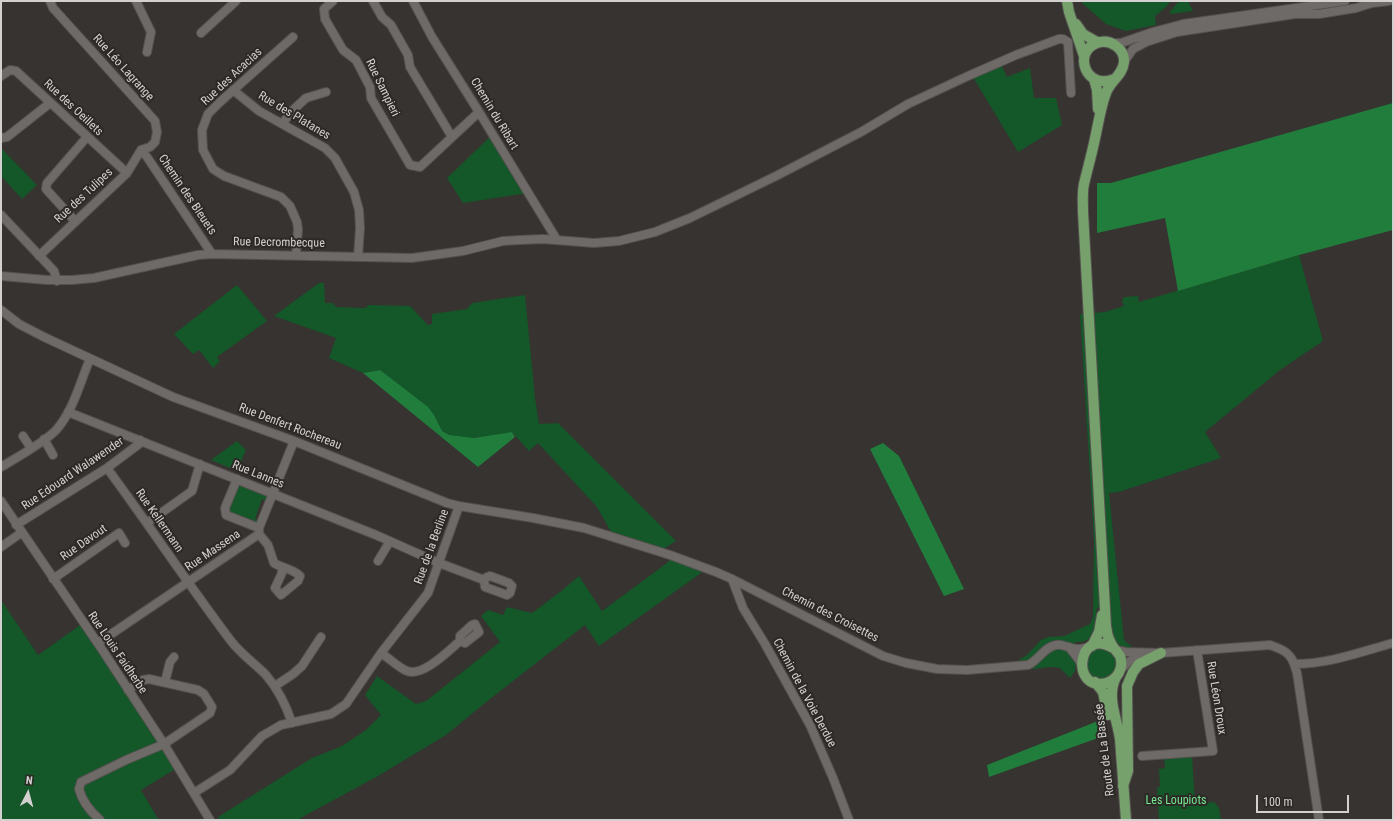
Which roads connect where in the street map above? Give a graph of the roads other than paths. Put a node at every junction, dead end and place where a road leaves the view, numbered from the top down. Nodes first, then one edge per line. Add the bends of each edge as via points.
1 (50, 1) edge
2 (136, 1) edge
3 (236, 1) edge
4 (333, 1) edge
5 (373, 1) edge
6 (413, 1) edge
7 (1067, 1) edge
8 (1346, 1) edge
9 (1389, 1) edge
10 (1069, 12) junction
11 (201, 33) dead end
12 (293, 37) dead end
13 (1097, 42) junction
14 (1113, 43) junction
15 (147, 52) dead end
16 (1084, 60) junction
17 (1124, 62) junction
18 (1069, 65) junction
19 (1, 76) edge
20 (1094, 79) junction
21 (1114, 79) junction
22 (233, 90) junction
23 (326, 92) dead end
24 (1071, 93) dead end
25 (50, 103) junction
26 (479, 112) junction
27 (1098, 118) junction
28 (282, 124) junction
29 (87, 137) junction
30 (452, 137) junction
31 (1, 138) edge
32 (141, 150) junction
33 (127, 173) junction
34 (1, 215) edge
35 (75, 221) junction
36 (556, 240) junction
37 (212, 254) junction
38 (296, 255) junction
39 (39, 256) junction
40 (358, 257) junction
41 (1, 276) edge
42 (57, 281) junction
43 (1, 310) edge
44 (90, 358) junction
45 (68, 412) junction
46 (23, 436) dead end
47 (44, 439) junction
48 (140, 440) junction
49 (294, 441) junction
50 (31, 448) junction
51 (53, 455) dead end
52 (200, 464) junction
53 (1, 467) edge
54 (107, 468) junction
55 (237, 479) junction
56 (273, 494) junction
57 (1, 501) edge
58 (459, 506) junction
59 (147, 522) junction
60 (16, 525) junction
61 (584, 528) joint
62 (259, 531) junction
63 (21, 533) junction
64 (390, 541) junction
65 (125, 543) dead end
66 (1, 547) edge
67 (378, 560) dead end
68 (439, 563) junction
69 (282, 568) dead end
70 (53, 579) junction
71 (732, 579) junction
72 (484, 580) dead end
73 (188, 583) junction
74 (1105, 604) junction
75 (321, 637) dead end
76 (460, 641) dead end
77 (98, 643) junction
78 (1393, 643) edge
79 (1091, 647) junction
80 (1069, 648) junction
81 (1115, 649) junction
82 (1196, 650) junction
83 (381, 653) junction
84 (1142, 653) junction
85 (1161, 653) junction
86 (174, 657) dead end
87 (1294, 664) junction
88 (1082, 667) junction
89 (1118, 673) junction
90 (165, 682) junction
91 (1095, 682) junction
92 (275, 686) junction
93 (128, 690) junction
94 (292, 723) junction
95 (164, 744) junction
96 (1142, 756) dead end
97 (1123, 786) junction
98 (194, 793) junction
99 (100, 820) edge
100 (210, 820) edge
101 (849, 820) edge
102 (1119, 820) edge
103 (1126, 820) edge
104 (1319, 820) edge

1 - 32 street, Rue Léo Lagrange via 53,8 154,122 157,132 155,142
2 - 15 street via 151,32
3 - 11 street
4 - 30 street, Rue Sampieri via 324,9 325,19 344,50 356,60 370,87 371,98 410,165 420,167
5 - 30 street via 382,18 391,25 408,55 410,67
6 - 26 street, Chemin du Ribart via 432,37
7 - 10 main road
8 - 14 street via 1183,24 1121,43
9 - 17 street via 1319,14 1295,14 1177,32 1140,45 1133,49
10 - 13 main road via 1083,34
10 - 16 main road
12 - 22 street, Rue des Acacias
13 - 14 main road
13 - 16 main road via 1087,50
14 - 17 main road via 1120,50
16 - 18 street
16 - 20 main road via 1086,71
17 - 21 main road via 1121,72
18 - 24 street
18 - 36 street, Rue Decrombecque via 1068,42 1063,38 1003,61 908,104 861,132 776,176 655,232 619,241 594,243
19 - 25 street, Rue des Oeillets via 10,70 16,72
20 - 21 main road via 1104,82
20 - 27 main road via 1098,97
21 - 27 main road via 1106,91
22 - 28 street, Rue des Platanes via 259,111
22 - 38 street, Rue des Acacias via 208,114 202,130 203,150 213,169 224,176 281,197 290,206 298,229
23 - 28 street via 306,98
25 - 29 street, Rue des Oeillets
25 - 31 street via 7,137
26 - 30 street, Rue Sampieri
26 - 36 street, Chemin du Ribart
27 - 74 main road via 1084,184 1083,212
28 - 40 street, Rue des Platanes via 325,148 335,158 354,192 359,210
29 - 33 street, Rue des Oeillets
29 - 35 street via 47,184 46,189
32 - 33 street, Rue des Tulipes
32 - 37 street, Chemin des Bleuets
33 - 35 street, Rue des Tulipes
34 - 39 street
35 - 39 street, Rue des Tulipes
36 - 40 street, Rue Decrombecque via 503,241 463,251 412,258
37 - 38 street, Rue Decrombecque
37 - 42 street, Rue Decrombecque via 94,278
38 - 40 street, Rue Decrombecque
39 - 42 street via 54,271
41 - 42 street, Rue Decrombecque
43 - 44 street, Rue Denfert Rochereau via 19,324
44 - 45 street
44 - 49 street, Rue Denfert Rochereau via 173,397
45 - 47 street via 56,430
45 - 48 street, Rue Lannes
46 - 50 street
47 - 50 street
47 - 51 street
48 - 52 street, Rue Lannes
48 - 54 street, Rue Edouard Walawender via 139,444
49 - 56 street
49 - 58 street, Rue Denfert Rochereau via 431,498
50 - 53 street
52 - 55 street, Rue Lannes
52 - 59 street via 192,491
54 - 59 street, Rue Kellermann
54 - 60 street, Rue Edouard Walawender
55 - 56 street, Rue Lannes
55 - 62 street via 225,508 226,515
56 - 62 street
56 - 64 street, Rue Lannes
57 - 60 street, Rue Louis Faidherbe
58 - 61 street, Rue Denfert Rochereau
58 - 68 street, Rue de la Berline
59 - 73 street, Rue Kellermann
60 - 63 street, Rue Louis Faidherbe
61 - 71 street, Chemin des Croisettes via 670,555
62 - 69 street via 268,544 274,563
62 - 73 street, Rue Massena
63 - 66 street
63 - 70 street, Rue Louis Faidherbe
64 - 67 street
64 - 68 street, Rue Lannes
65 - 70 street, Rue Davout via 118,533
68 - 72 street, Rue Lannes
68 - 83 street, Rue de la Berline via 428,592
70 - 77 street, Rue Louis Faidherbe
71 - 80 street, Chemin des Croisettes via 883,656 906,663 967,670 1019,667 1032,663 1047,648 1061,644
71 - 101 street, Chemin de la Voie Derdue via 743,608 810,725
73 - 77 street, Rue Massena
73 - 92 street, Rue Kellermann via 240,652
74 - 79 main road via 1099,632
74 - 81 main road via 1108,636
75 - 92 street via 302,666
76 - 83 street via 425,669 416,672 407,671
77 - 93 street, Rue Louis Faidherbe
78 - 87 street via 1327,662
79 - 80 street, Chemin des Croisettes
79 - 81 main road via 1105,644
79 - 88 main road via 1083,656
80 - 88 street
81 - 84 street, Rue Léon Droux
81 - 89 main road via 1121,660
82 - 85 street, Rue Léon Droux
82 - 87 street, Rue Léon Droux via 1270,645 1283,649 1292,657
82 - 96 street, Rue Léon Droux via 1213,751
83 - 94 street, Rue de la Berline via 346,704 331,714
84 - 85 street, Rue Léon Droux
84 - 89 street
85 - 97 main road via 1139,664 1127,686 1128,771
86 - 90 street via 170,662
87 - 104 street
88 - 91 main road via 1086,676
89 - 91 main road via 1106,683
89 - 97 main road, Route de La Bassée via 1112,694 1120,739
90 - 93 street via 143,680
90 - 95 street via 198,690 204,694 212,707 210,713
91 - 102 main road, Route de La Bassée via 1105,698 1114,740
92 - 94 street, Rue Kellermann
93 - 95 street, Rue Louis Faidherbe
94 - 98 street, Rue de la Berline via 281,725 262,736 230,770
95 - 98 street, Rue Louis Faidherbe
95 - 99 street via 80,784 82,797
97 - 103 main road, Route de La Bassée
98 - 100 street, Rue Louis Faidherbe

